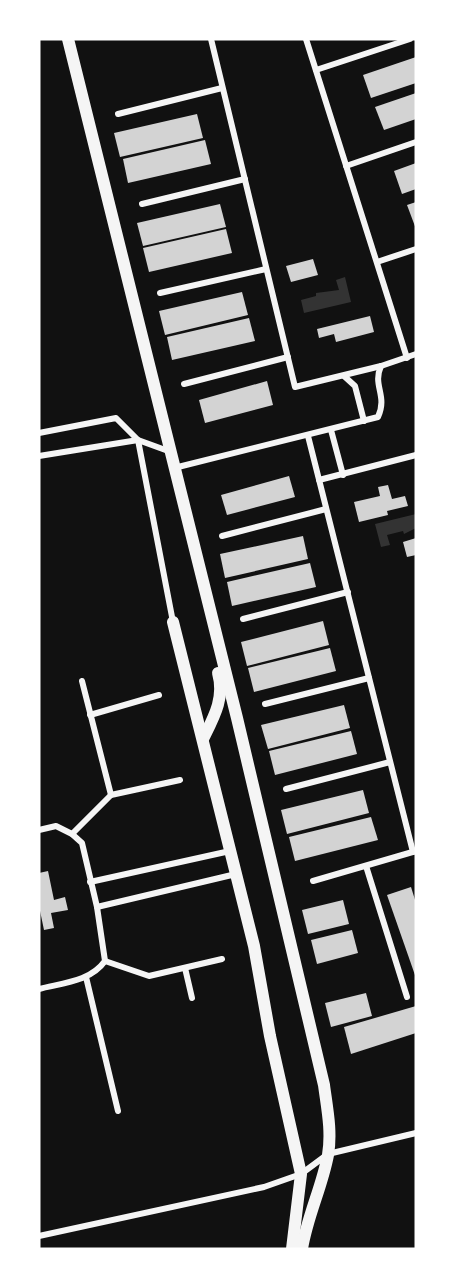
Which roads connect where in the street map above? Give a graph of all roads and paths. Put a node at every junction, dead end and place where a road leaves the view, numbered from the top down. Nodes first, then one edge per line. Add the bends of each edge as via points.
1 (68, 39) edge
2 (211, 39) edge
3 (306, 39) edge
4 (410, 39) edge
5 (316, 70) junction
6 (222, 88) junction
7 (118, 114) dead end
8 (416, 142) edge
9 (346, 166) junction
10 (245, 179) junction
11 (142, 204) dead end
12 (416, 249) edge
13 (377, 262) junction
14 (266, 269) junction
15 (160, 293) dead end
16 (416, 354) edge
17 (288, 357) junction
18 (407, 358) junction
19 (381, 366) junction
20 (344, 376) junction
21 (184, 384) dead end
22 (364, 421) junction
23 (331, 430) junction
24 (39, 432) edge
25 (309, 436) junction
26 (138, 440) junction
27 (171, 453) junction
28 (416, 455) edge
29 (39, 456) edge
30 (174, 469) junction
31 (343, 474) junction
32 (319, 480) junction
33 (326, 508) junction
34 (222, 536) dead end
35 (348, 592) junction
36 (243, 619) dead end
37 (213, 620) junction
38 (173, 622) joint
39 (369, 678) junction
40 (82, 681) dead end
41 (159, 695) dead end
42 (266, 704) dead end
43 (90, 715) junction
44 (203, 739) junction
45 (390, 762) junction
46 (180, 780) dead end
47 (286, 789) dead end
48 (111, 795) junction
49 (39, 830) edge
50 (72, 834) junction
51 (230, 850) junction
52 (415, 852) edge
53 (366, 866) junction
54 (236, 874) junction
55 (313, 881) dead end
56 (90, 882) junction
57 (97, 907) junction
58 (222, 958) dead end
59 (105, 962) junction
60 (185, 968) junction
61 (86, 977) junction
62 (39, 989) edge
63 (407, 997) dead end
64 (192, 998) dead end
65 (118, 1111) dead end
66 (416, 1133) edge
67 (328, 1154) junction
68 (301, 1174) junction
69 (39, 1236) edge
70 (292, 1249) edge
71 (302, 1249) edge

1 - 27 main road
2 - 6 street
3 - 5 street
4 - 5 street
5 - 9 street
6 - 7 street
6 - 10 street
8 - 9 street
9 - 13 street
10 - 11 street
10 - 14 street
12 - 13 street
13 - 18 street
14 - 15 street
14 - 17 street
16 - 18 street
17 - 20 street via 295,387
17 - 21 street
18 - 19 street
19 - 20 street
19 - 22 street via 378,380 384,404 378,417
20 - 22 street via 355,386
22 - 23 street
23 - 25 street
23 - 31 street
24 - 26 street via 116,418
25 - 25 street via 277,443 201,462
25 - 30 street
25 - 32 street
26 - 27 street
26 - 29 street
26 - 38 street
27 - 30 main road
28 - 31 street
30 - 37 main road
31 - 32 street
32 - 33 street
33 - 34 street
33 - 35 street
35 - 36 street
35 - 39 street
37 - 44 main road via 209,638 221,683 220,704
37 - 67 main road via 324,1085 330,1122
38 - 44 main road
39 - 42 street
39 - 45 street
40 - 43 street
41 - 43 street
43 - 48 street
44 - 51 main road
45 - 47 street
45 - 52 street
46 - 48 street
48 - 50 street
49 - 50 street via 56,826
50 - 56 street via 82,843
51 - 54 main road
51 - 56 street
52 - 53 street
53 - 55 street
53 - 63 street
54 - 57 street
54 - 68 main road
56 - 57 street
57 - 59 street
58 - 60 street
59 - 60 street via 149,976
59 - 61 street
60 - 64 street
61 - 62 street
61 - 65 street
66 - 67 street
67 - 68 street
67 - 71 main road
68 - 69 street via 264,1187
68 - 70 main road

